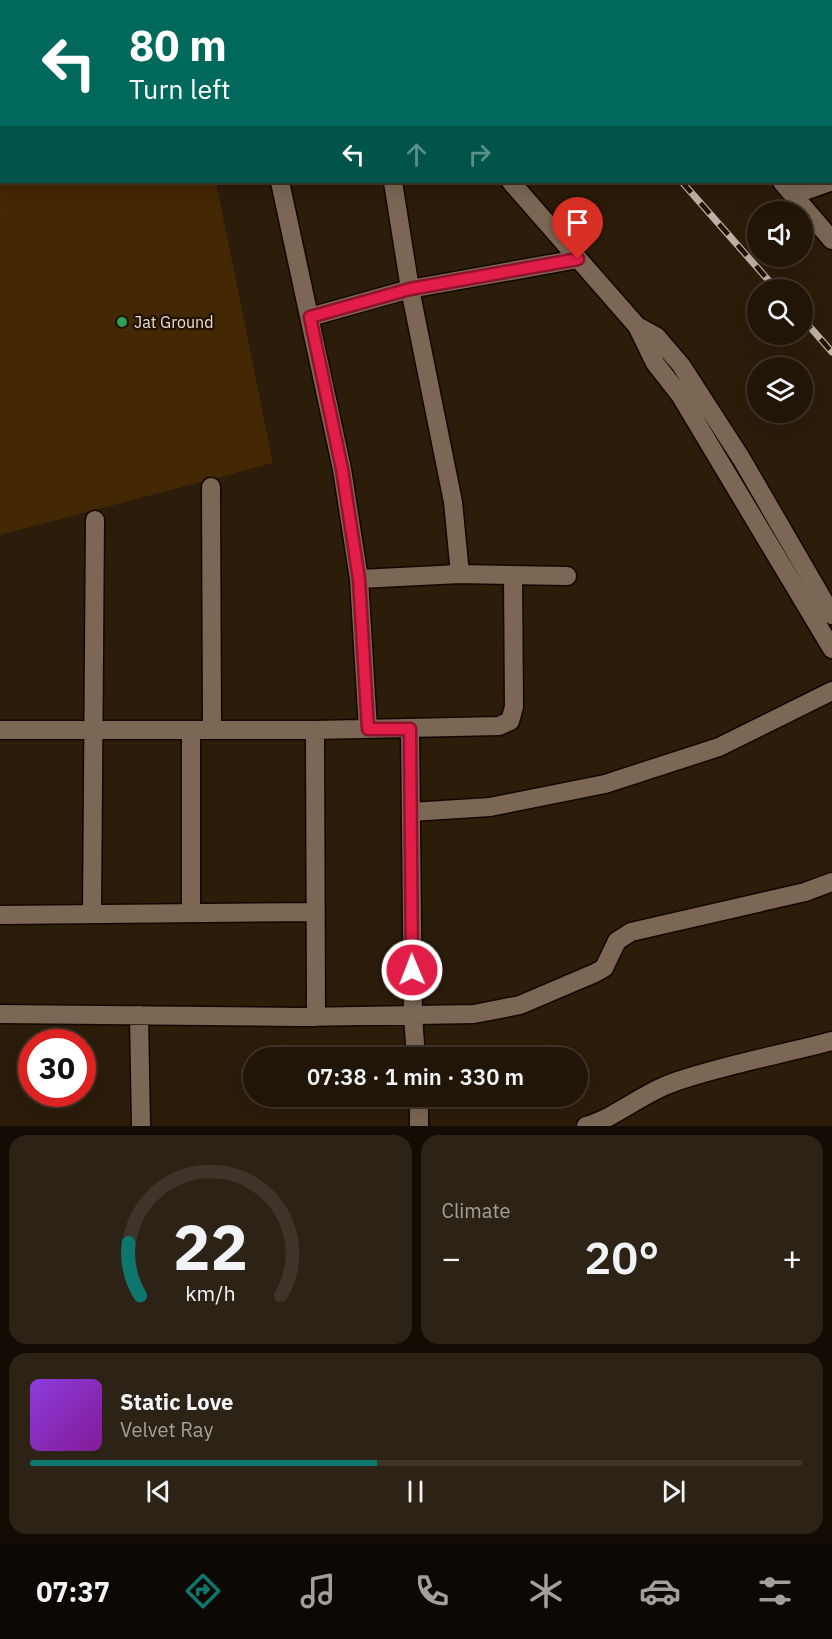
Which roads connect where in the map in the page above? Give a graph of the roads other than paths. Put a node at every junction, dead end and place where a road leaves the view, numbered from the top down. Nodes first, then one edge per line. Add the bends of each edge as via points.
1 (280, 183) edge
2 (393, 183) edge
3 (512, 183) edge
4 (818, 183) edge
5 (787, 188) edge
6 (832, 240) edge
7 (578, 259) junction
8 (410, 289) junction
9 (310, 317) junction
10 (637, 326) junction
11 (211, 487) dead end
12 (95, 520) dead end
13 (460, 574) junction
14 (567, 576) dead end
15 (513, 577) junction
16 (359, 579) junction
17 (832, 615) edge
18 (832, 649) edge
19 (832, 691) edge
20 (212, 729) junction
21 (368, 729) junction
22 (410, 729) junction
23 (0, 730) edge
24 (315, 730) junction
25 (93, 731) junction
26 (191, 731) junction
27 (411, 812) junction
28 (832, 882) edge
29 (316, 912) junction
30 (191, 913) junction
31 (92, 914) junction
32 (0, 915) edge
33 (0, 1014) edge
34 (139, 1015) junction
35 (413, 1016) junction
36 (316, 1017) junction
37 (832, 1041) edge
38 (415, 1047) edge
39 (419, 1107) edge
40 (141, 1126) edge
41 (419, 1126) edge
42 (586, 1126) edge

1 - 9 street
2 - 8 street
3 - 7 street
4 - 5 street
5 - 6 street
7 - 8 street
7 - 10 street
8 - 9 street
8 - 13 street via 453,502
9 - 16 street via 342,469
10 - 17 street via 657,337 681,365 741,458
10 - 18 street via 655,363 680,395
11 - 20 street
12 - 25 street
13 - 15 street
13 - 16 street
14 - 15 street
15 - 22 street via 514,706 510,721 499,726
16 - 21 street
19 - 27 street via 719,747 605,784 490,807
20 - 24 street
20 - 26 street
21 - 22 street
21 - 24 street
22 - 27 street
23 - 25 street
24 - 29 street
25 - 26 street
25 - 31 street
26 - 30 street
27 - 35 street
28 - 35 street via 805,892 631,932 617,941 604,968 520,1005 474,1014
29 - 30 street
29 - 36 street
30 - 31 street
31 - 32 street
33 - 34 street
34 - 36 street
34 - 40 street
35 - 36 street
35 - 38 street
37 - 42 street via 674,1082
39 - 41 street

